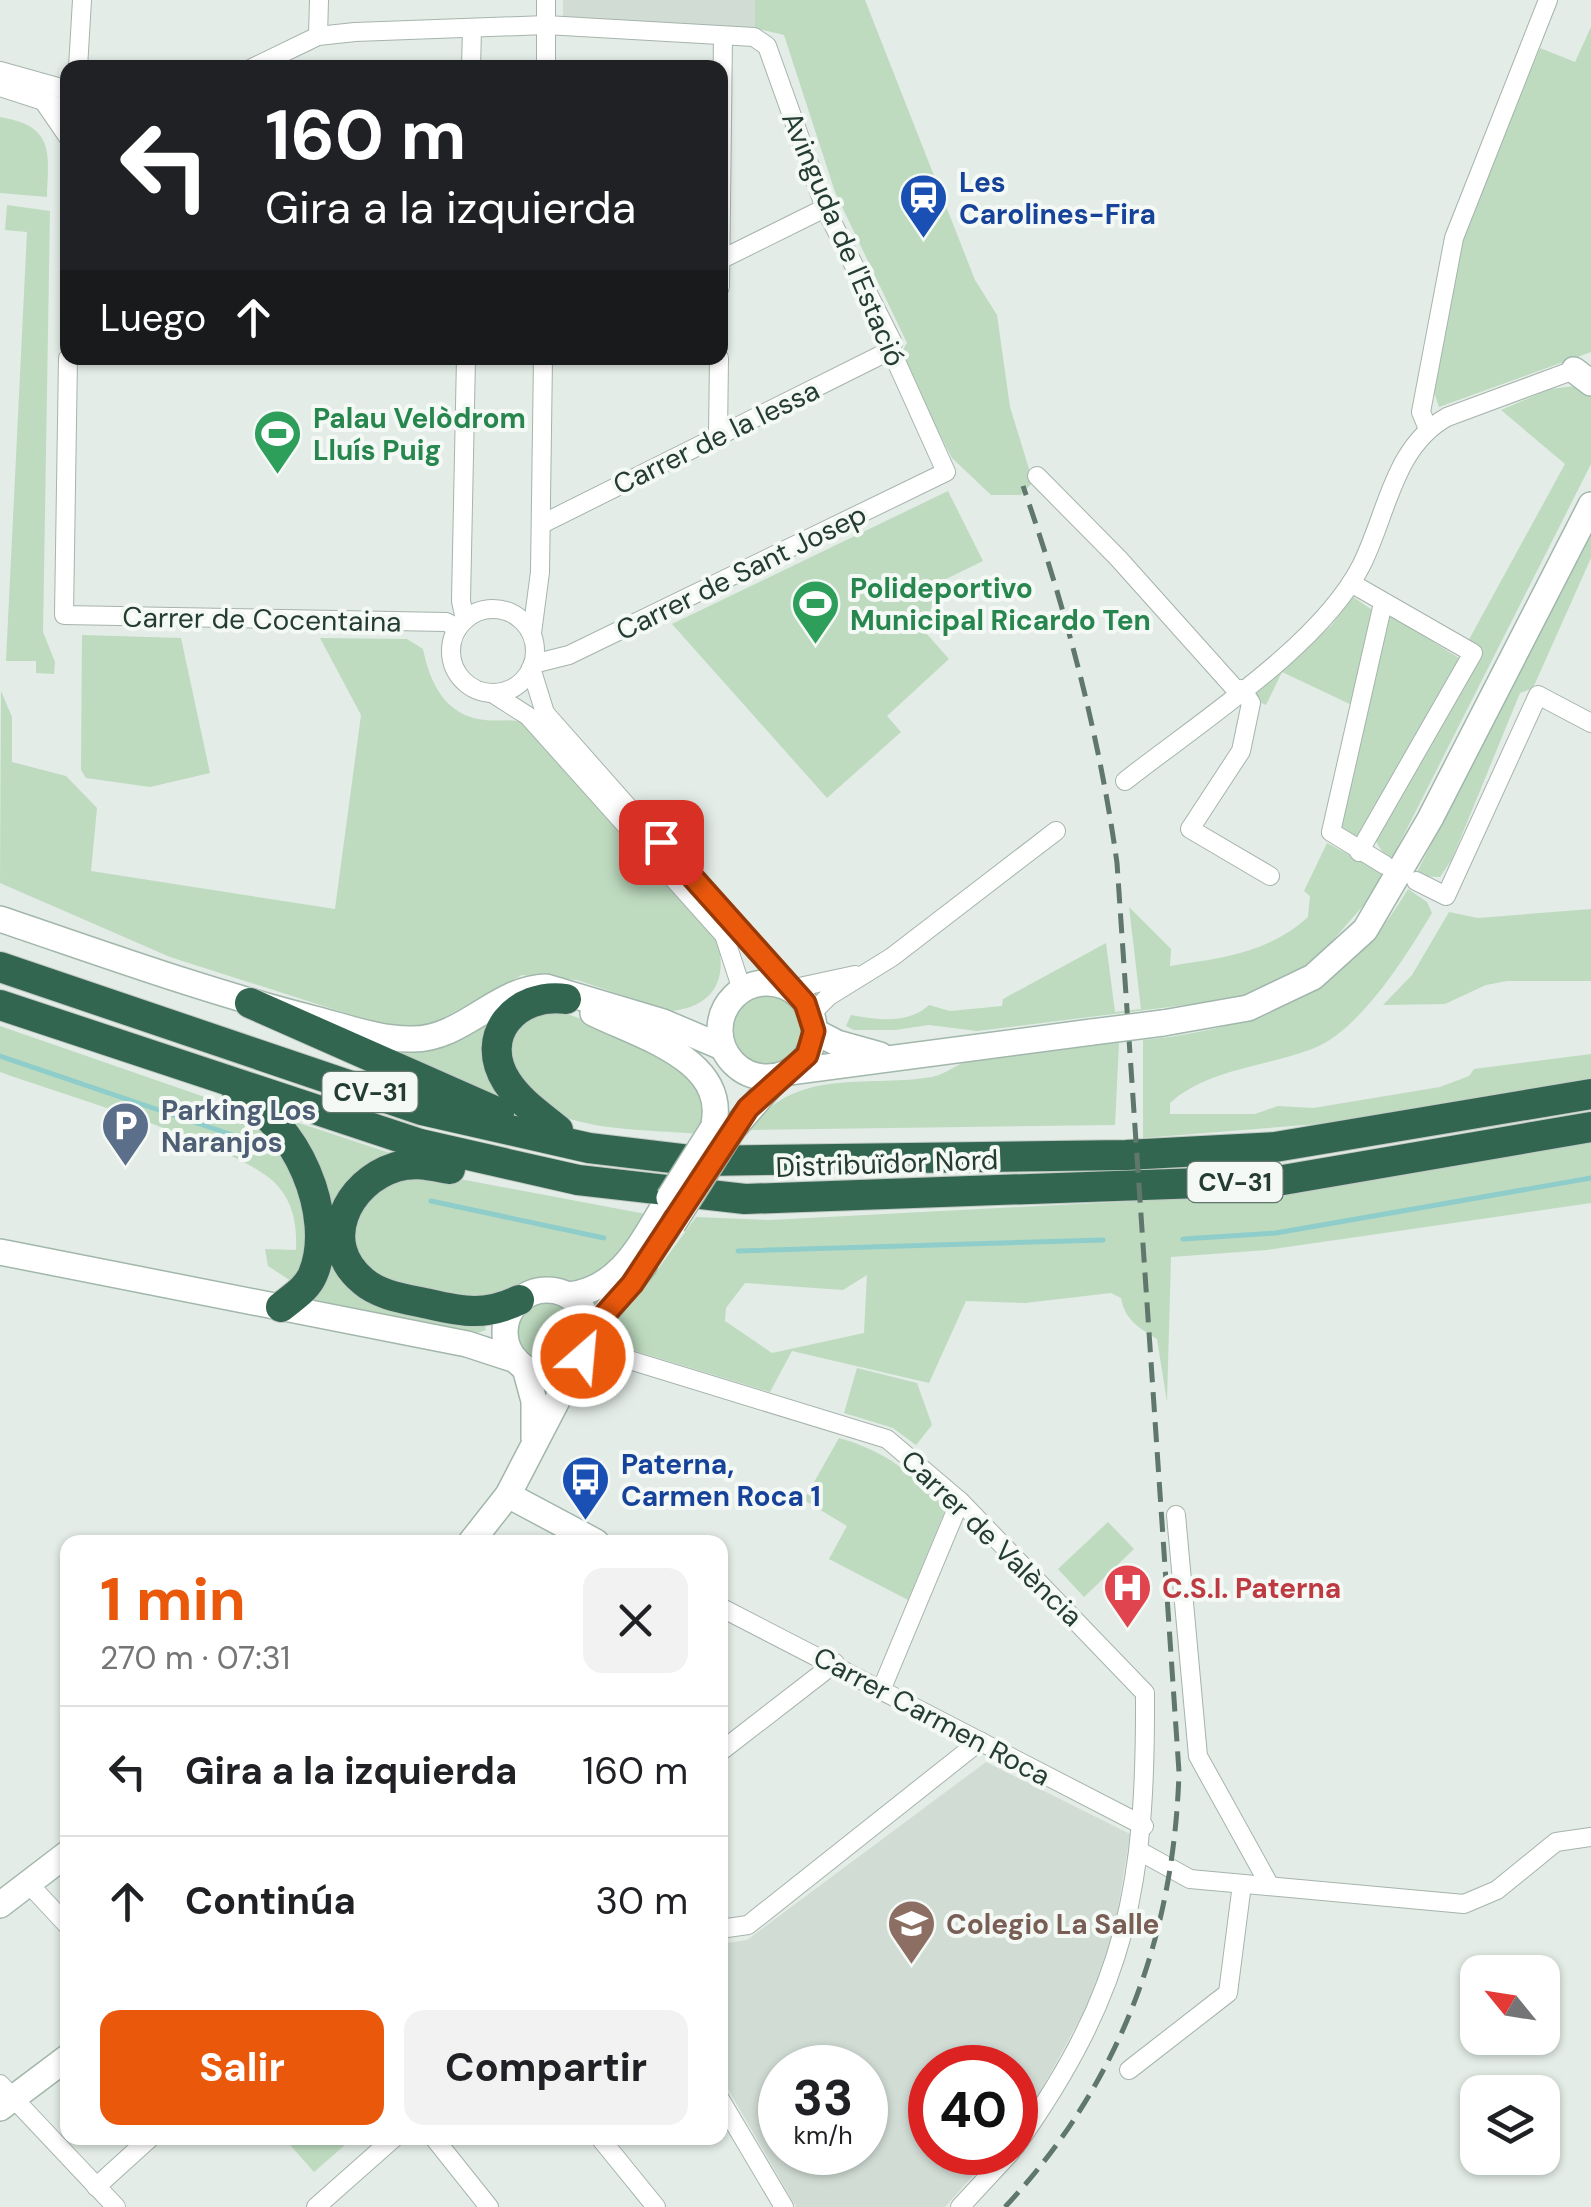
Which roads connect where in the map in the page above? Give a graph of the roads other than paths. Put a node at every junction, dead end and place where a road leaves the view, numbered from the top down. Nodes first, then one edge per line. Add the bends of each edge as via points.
1 (82, 0) edge
2 (319, 0) edge
3 (546, 0) edge
4 (1548, 0) edge
5 (546, 25) junction
6 (472, 28) junction
7 (318, 36) junction
8 (723, 36) junction
9 (78, 60) edge
10 (268, 60) edge
11 (471, 60) edge
12 (546, 60) edge
13 (723, 60) edge
14 (0, 71) edge
15 (0, 87) edge
16 (60, 88) edge
17 (44, 102) junction
18 (60, 106) edge
19 (60, 125) edge
20 (825, 208) junction
21 (728, 256) edge
22 (891, 350) junction
23 (68, 365) edge
24 (466, 365) edge
25 (544, 365) edge
26 (719, 365) edge
27 (1587, 371) edge
28 (1428, 430) junction
29 (718, 436) junction
30 (946, 472) joint
31 (1037, 476) dead end
32 (1591, 505) edge
33 (542, 524) junction
34 (540, 572) junction
35 (1350, 583) junction
36 (1383, 603) junction
37 (512, 613) junction
38 (462, 624) junction
39 (532, 633) junction
40 (532, 666) junction
41 (1240, 690) junction
42 (492, 693) junction
43 (1591, 723) edge
44 (1125, 781) dead end
45 (1056, 831) dead end
46 (1359, 852) junction
47 (1385, 865) dead end
48 (1270, 876) dead end
49 (1416, 881) dead end
50 (0, 919) edge
51 (0, 967) edge
52 (865, 972) junction
53 (789, 988) junction
54 (742, 990) junction
55 (566, 999) junction
56 (250, 1002) junction
57 (601, 1003) junction
58 (0, 1005) edge
59 (724, 1012) junction
60 (663, 1022) junction
61 (813, 1022) junction
62 (136, 1050) junction
63 (728, 1055) junction
64 (885, 1056) junction
65 (784, 1074) junction
66 (1591, 1093) edge
67 (1591, 1125) edge
68 (723, 1129) junction
69 (558, 1130) junction
70 (752, 1158) junction
71 (638, 1188) junction
72 (664, 1222) junction
73 (0, 1252) edge
74 (569, 1295) junction
75 (281, 1307) junction
76 (512, 1313) junction
77 (467, 1344) junction
78 (585, 1347) junction
79 (520, 1364) junction
80 (534, 1448) junction
81 (508, 1495) junction
82 (960, 1501) junction
83 (1176, 1515) dead end
84 (477, 1535) edge
85 (583, 1535) edge
86 (728, 1611) edge
87 (835, 1663) junction
88 (882, 1688) junction
89 (980, 1741) junction
90 (728, 1746) edge
91 (1144, 1826) junction
92 (1591, 1837) edge
93 (1140, 1852) junction
94 (60, 1859) edge
95 (28, 1883) junction
96 (1242, 1884) junction
97 (1270, 1886) junction
98 (0, 1905) edge
99 (60, 1917) edge
100 (728, 1928) edge
101 (60, 2061) edge
102 (1130, 2070) dead end
103 (4, 2097) edge
104 (728, 2112) edge
105 (1038, 2114) edge
106 (142, 2145) edge
107 (386, 2145) edge
108 (440, 2145) edge
109 (606, 2145) edge
110 (990, 2175) edge
111 (96, 2186) junction
112 (650, 2200) edge
113 (116, 2207) edge
114 (316, 2207) edge
115 (489, 2207) edge
116 (629, 2207) edge
117 (784, 2207) edge
118 (960, 2207) edge

1 - 9 street
2 - 7 street
3 - 5 street
4 - 28 street via 1454,238 1421,412
5 - 6 street
5 - 8 street
5 - 12 street
6 - 7 street
6 - 11 street
7 - 10 street
8 - 13 street
8 - 20 street, Avinguda de l'Estació via 767,46
14 - 16 street
15 - 17 street
17 - 18 street
17 - 19 street
20 - 21 street
20 - 22 street, Avinguda de l'Estació
22 - 29 street, Carrer de la Iessa
22 - 30 street, Avinguda de l'Estació
23 - 38 street, Carrer de Cocentaina via 64,615
24 - 38 street
25 - 33 street
26 - 29 street
27 - 28 street via 1447,417
28 - 35 street via 1403,462
29 - 33 street, Carrer de la Iessa
30 - 40 street, Carrer de Sant Josep via 569,655
31 - 41 street
32 - 64 street, bridge via 1366,930 1312,977 1248,1008 1163,1024
33 - 34 street
34 - 37 street
34 - 39 street
35 - 36 street
35 - 41 street via 1315,627
36 - 46 street via 1331,832
36 - 46 street via 1472,654
37 - 38 street via 484,609
37 - 39 street
38 - 42 street via 451,649 458,674
39 - 40 street
40 - 42 street via 518,685
40 - 53 street via 546,713
41 - 44 street
41 - 48 street via 1250,703 1242,751 1190,829
42 - 54 street via 528,716 724,934
43 - 49 street via 1538,694 1446,896
45 - 52 street
46 - 47 street
50 - 56 street
51 - 70 highway, Distribuïdor Nord / CV-31 via 422,1110 589,1148 698,1161
52 - 53 street
52 - 61 street
53 - 54 street via 768,983
53 - 61 street
54 - 59 street
55 - 57 street
55 - 68 street via 704,1074
55 - 69 highway via 530,1000 512,1012 496,1058 521,1100
56 - 57 street via 416,1040 450,1032 531,987
56 - 69 highway via 495,1112
57 - 60 street
58 - 62 highway, Distribuïdor Nord / CV-31
59 - 60 street
59 - 63 street
60 - 63 street
61 - 64 street via 838,1043
61 - 65 street via 807,1055
62 - 71 highway, Distribuïdor Nord / CV-31 via 420,1144
62 - 75 highway via 166,1073 252,1103 284,1128 304,1166 319,1240 312,1277
63 - 65 street via 754,1076
63 - 68 street via 734,1083
64 - 65 street
65 - 68 street
66 - 70 highway, Distribuïdor Nord / CV-31 via 1275,1147 1126,1156
67 - 71 highway, Distribuïdor Nord / CV-31 via 1283,1180 745,1199
68 - 72 street, bridge
68 - 72 street, bridge via 669,1198
69 - 70 highway via 702,1143
71 - 76 highway via 574,1193 419,1163 374,1177 344,1208 344,1254 364,1282 386,1294 472,1314
72 - 74 street via 617,1276 601,1288
72 - 78 street via 632,1284
73 - 75 street
74 - 76 street via 543,1289
74 - 78 street via 588,1317
75 - 77 street
76 - 77 street
76 - 79 street
77 - 79 street
78 - 79 street via 552,1374
78 - 80 street
78 - 82 street, Carrer de València via 888,1438
79 - 80 street via 534,1401
80 - 81 street
81 - 84 street
81 - 85 street
82 - 88 street
82 - 91 street, Carrer de València via 1145,1692
83 - 97 street via 1198,1756
86 - 87 street, Carrer Carmen Roca
87 - 88 street, Carrer Carmen Roca
87 - 90 street
88 - 89 street, Carrer Carmen Roca
89 - 91 street, Carrer Carmen Roca
89 - 100 street via 748,1924
91 - 93 street
92 - 97 street via 1556,1842 1497,1890 1464,1904
93 - 96 street via 1190,1879
93 - 105 street via 1122,1943 1096,2016
94 - 95 street
95 - 98 street
95 - 99 street
96 - 97 street
96 - 102 street via 1228,1992
101 - 103 street
103 - 111 street
104 - 117 street
106 - 111 street
107 - 114 street
108 - 115 street
109 - 112 street
110 - 118 street
111 - 113 street
112 - 116 street

